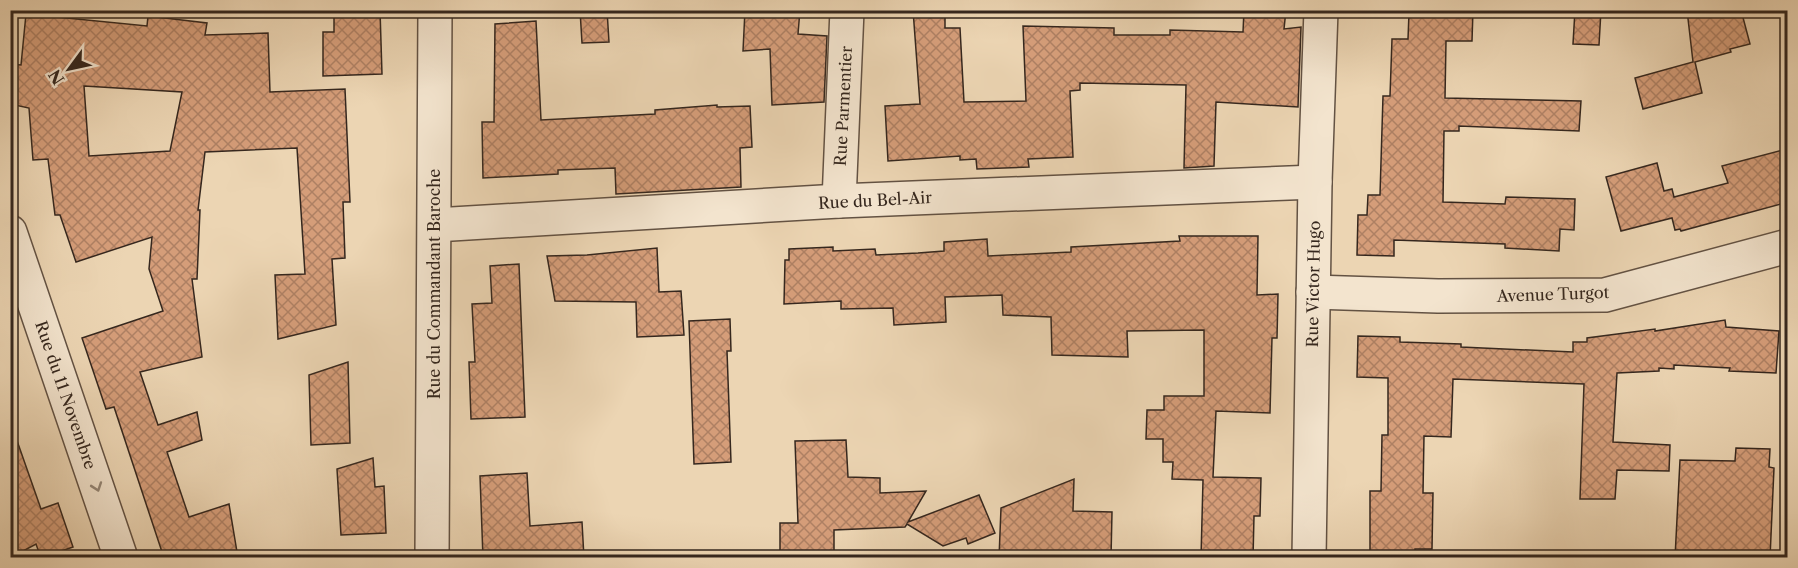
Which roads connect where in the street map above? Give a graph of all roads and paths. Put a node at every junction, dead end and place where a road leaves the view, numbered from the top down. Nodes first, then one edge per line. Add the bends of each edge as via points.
1 (435, 10) edge
2 (847, 10) edge
3 (1321, 10) edge
4 (1315, 182) junction
5 (838, 201) junction
6 (435, 225) junction
7 (10, 232) edge
8 (1788, 246) edge
9 (1313, 292) junction
10 (121, 558) edge
11 (432, 558) edge
12 (1308, 558) edge

1 - 6 street, Rue du Commandant Baroche
2 - 5 street, Rue Parmentier
3 - 4 street, Rue Victor Hugo
4 - 5 street, Rue du Bel-Air
4 - 9 street, Rue Victor Hugo
5 - 6 street, Rue du Bel-Air
6 - 11 street, Rue du Commandant Baroche
7 -> 10 street, Rue du 11 Novembre
8 - 9 street, Avenue Turgot via 1605,295
9 - 12 street, Rue Victor Hugo

